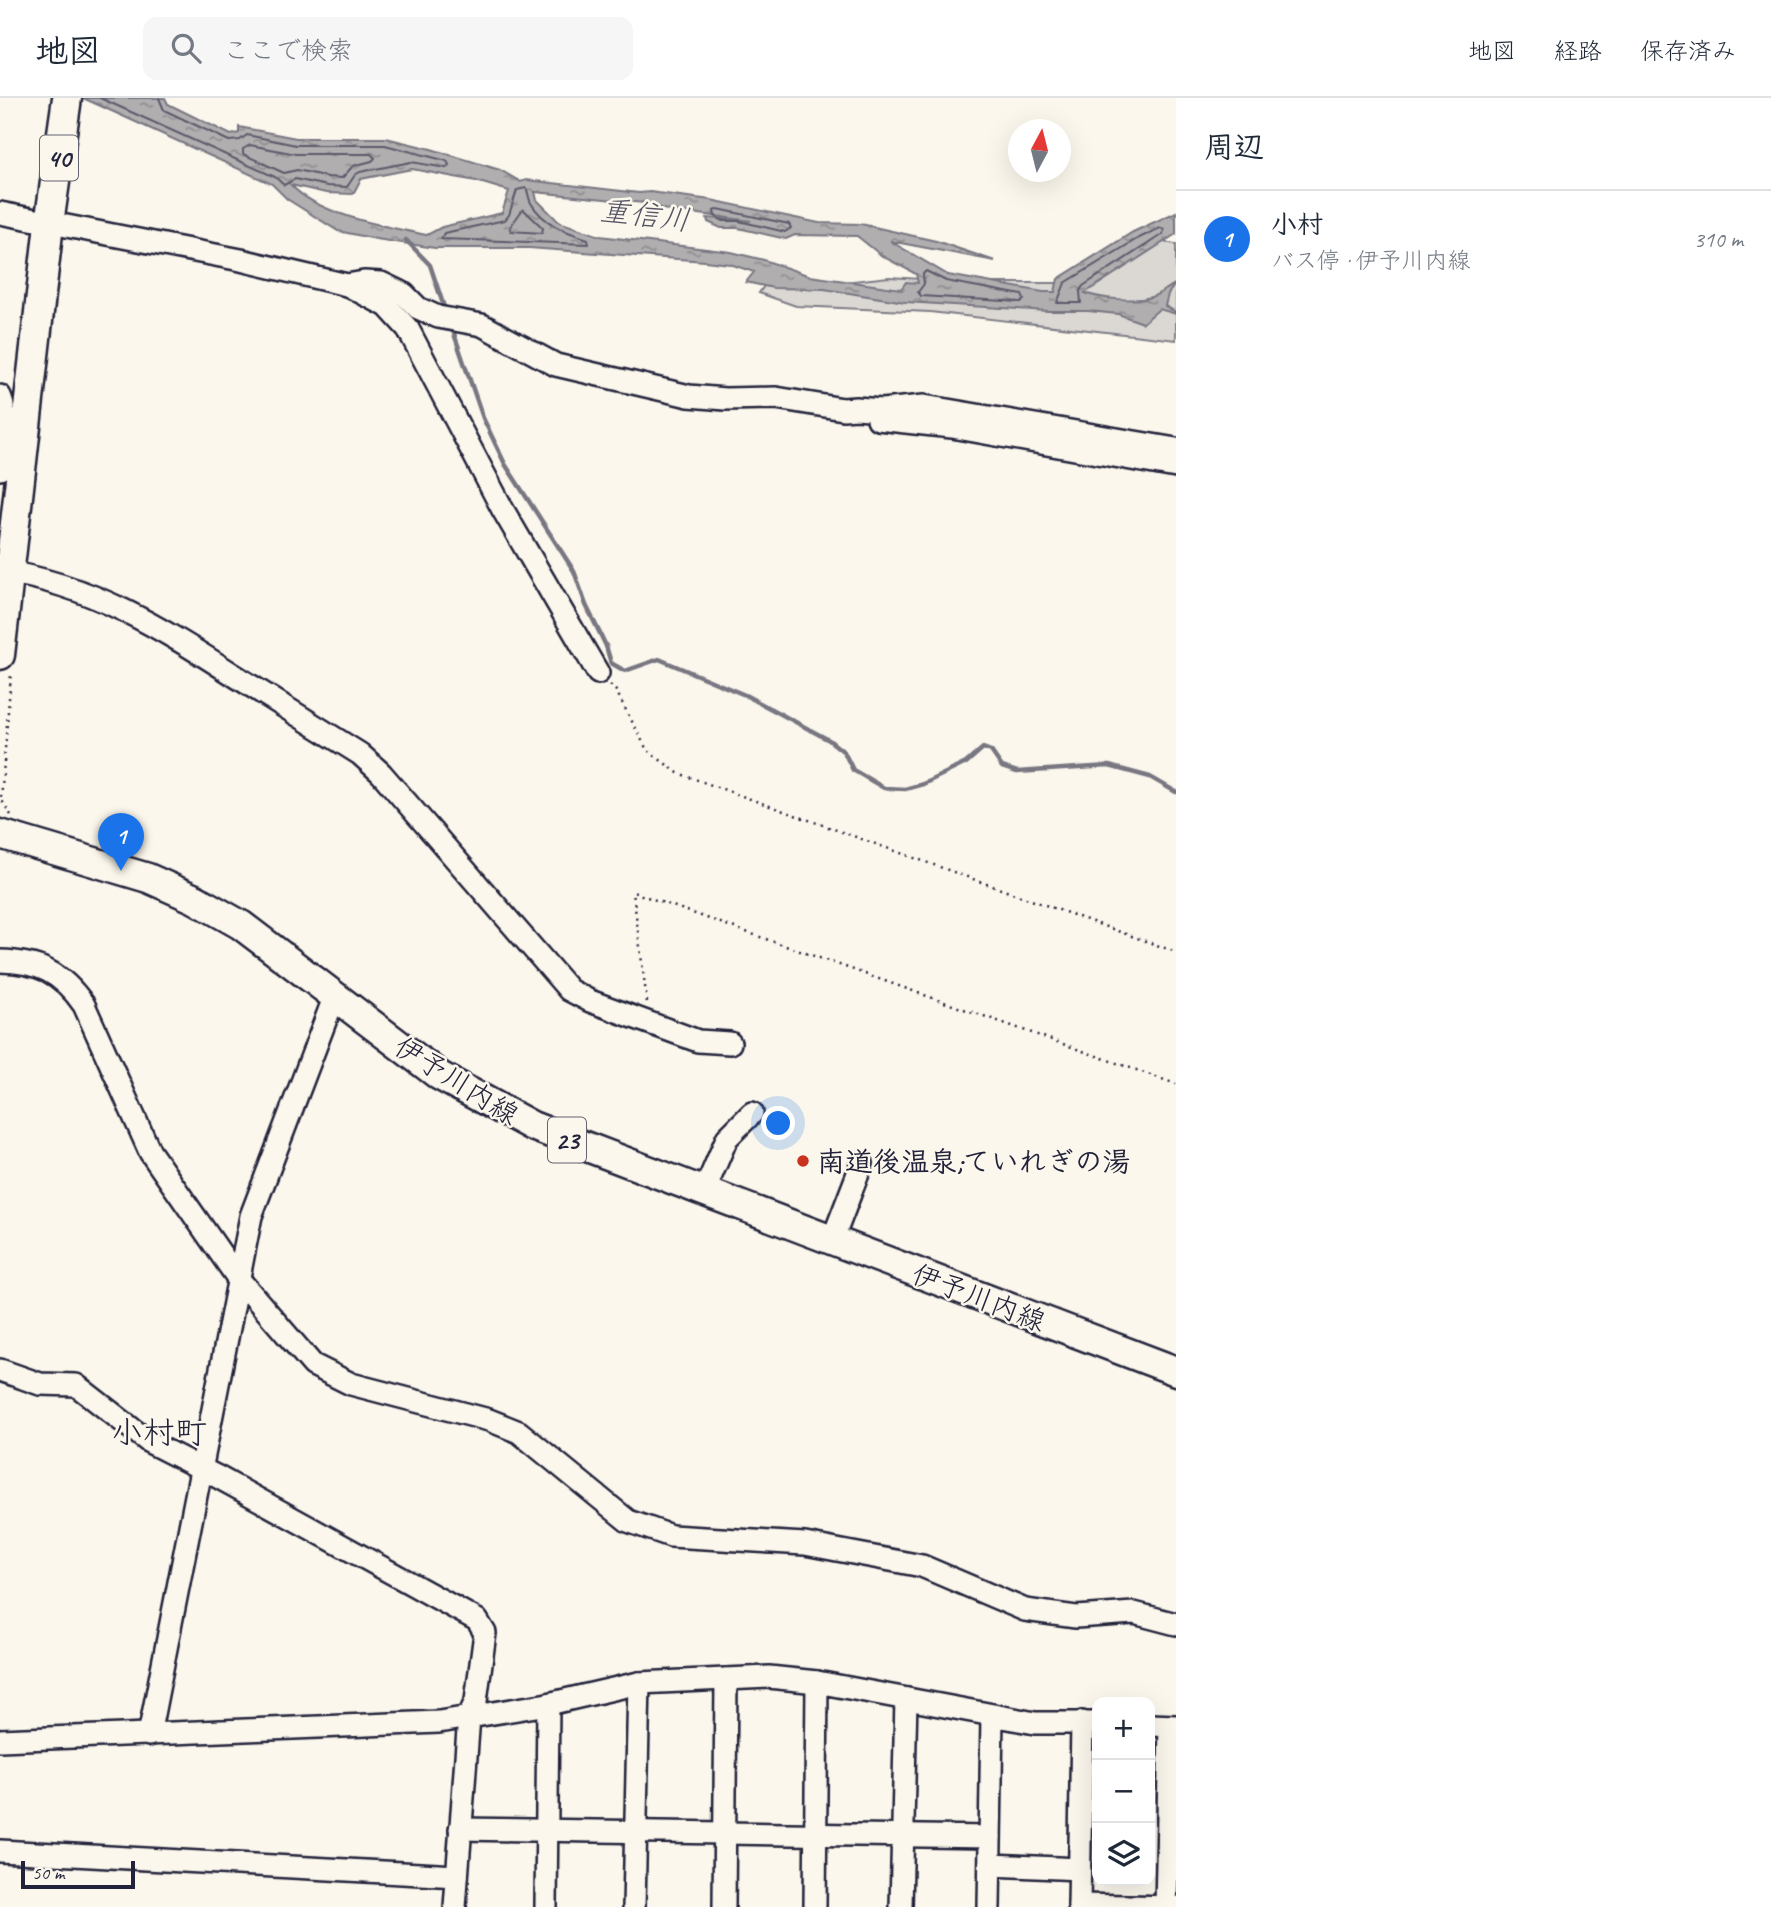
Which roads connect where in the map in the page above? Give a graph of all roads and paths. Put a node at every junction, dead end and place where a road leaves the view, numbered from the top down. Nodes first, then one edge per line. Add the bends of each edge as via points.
1 (67, 98) edge
2 (0, 213) edge
3 (50, 221) junction
4 (347, 285) junction
5 (0, 396) edge
6 (842, 409) junction
7 (1176, 449) edge
8 (1176, 467) edge
9 (0, 469) edge
10 (5, 571) edge
11 (0, 655) edge
12 (598, 673) joint
13 (0, 834) edge
14 (1176, 952) edge
15 (0, 961) edge
16 (334, 998) junction
17 (649, 1023) junction
18 (730, 1042) dead end
19 (1176, 1084) edge
20 (752, 1112) dead end
21 (862, 1163) dead end
22 (704, 1192) junction
23 (832, 1241) junction
24 (237, 1277) junction
25 (0, 1370) edge
26 (1176, 1371) edge
27 (201, 1469) junction
28 (1176, 1624) edge
29 (726, 1679) junction
30 (817, 1682) junction
31 (639, 1684) junction
32 (906, 1699) junction
33 (548, 1704) junction
34 (469, 1716) junction
35 (992, 1716) junction
36 (1090, 1723) edge
37 (1165, 1726) edge
38 (149, 1735) junction
39 (0, 1740) edge
40 (460, 1829) junction
41 (547, 1830) junction
42 (636, 1832) junction
43 (725, 1833) junction
44 (816, 1834) junction
45 (902, 1836) junction
46 (990, 1837) junction
47 (0, 1851) edge
48 (990, 1866) junction
49 (1080, 1869) junction
50 (457, 1876) junction
51 (1079, 1906) edge
52 (454, 1907) edge
53 (546, 1907) edge
54 (634, 1907) edge
55 (724, 1907) edge
56 (815, 1907) edge
57 (901, 1907) edge
58 (989, 1907) edge
59 (1167, 1907) edge
60 (1176, 1907) edge

1 - 3 main road, 40
2 - 3 street
3 - 4 street
3 - 10 main road, 40
4 - 6 street via 381,283 404,294 418,308 438,317 482,325 556,365 689,396 776,398
4 - 12 street via 387,306 408,329 503,510
5 - 9 street
6 - 7 street via 924,406
6 - 8 street via 868,418 952,427
10 - 11 main road, 40
10 - 17 street via 52,580 121,607 360,754 569,990
12 - 14 path via 616,691 647,750 678,773
13 - 16 main road, 伊予川内線 / 23 via 148,878 195,899 242,925
15 - 24 street via 41,967 70,985 84,1005 150,1152
16 - 22 main road, 伊予川内線 / 23 via 440,1076 532,1126
16 - 24 street via 251,1216
17 - 18 street via 698,1041
17 - 19 path via 633,891
20 - 22 street via 727,1138
21 - 23 street
22 - 23 main road, 伊予川内線 / 23
23 - 26 main road, 伊予川内線 / 23
24 - 27 street
24 - 28 street via 313,1365 351,1384 519,1432 628,1521 671,1536 805,1544 922,1566 1025,1610 1076,1617 1134,1613
25 - 27 street via 40,1384 76,1385 149,1442
27 - 34 street via 477,1620 485,1633 476,1701
27 - 38 street
29 - 30 street
29 - 31 street
29 - 43 street
30 - 32 street
30 - 44 street
31 - 33 street
31 - 42 street
32 - 35 street
32 - 45 street
33 - 34 street
33 - 41 street
34 - 38 street
34 - 40 street
35 - 36 street via 1035,1723
35 - 46 street
36 - 49 street
37 - 59 street
38 - 39 street
40 - 41 street
40 - 50 street
41 - 42 street
41 - 53 street
42 - 43 street
42 - 54 street
43 - 44 street
43 - 55 street
44 - 45 street
44 - 56 street
45 - 46 street
45 - 57 street
46 - 48 street
47 - 50 street
48 - 49 street
48 - 58 street
49 - 51 street
50 - 52 street
51 - 59 street
59 - 60 street

